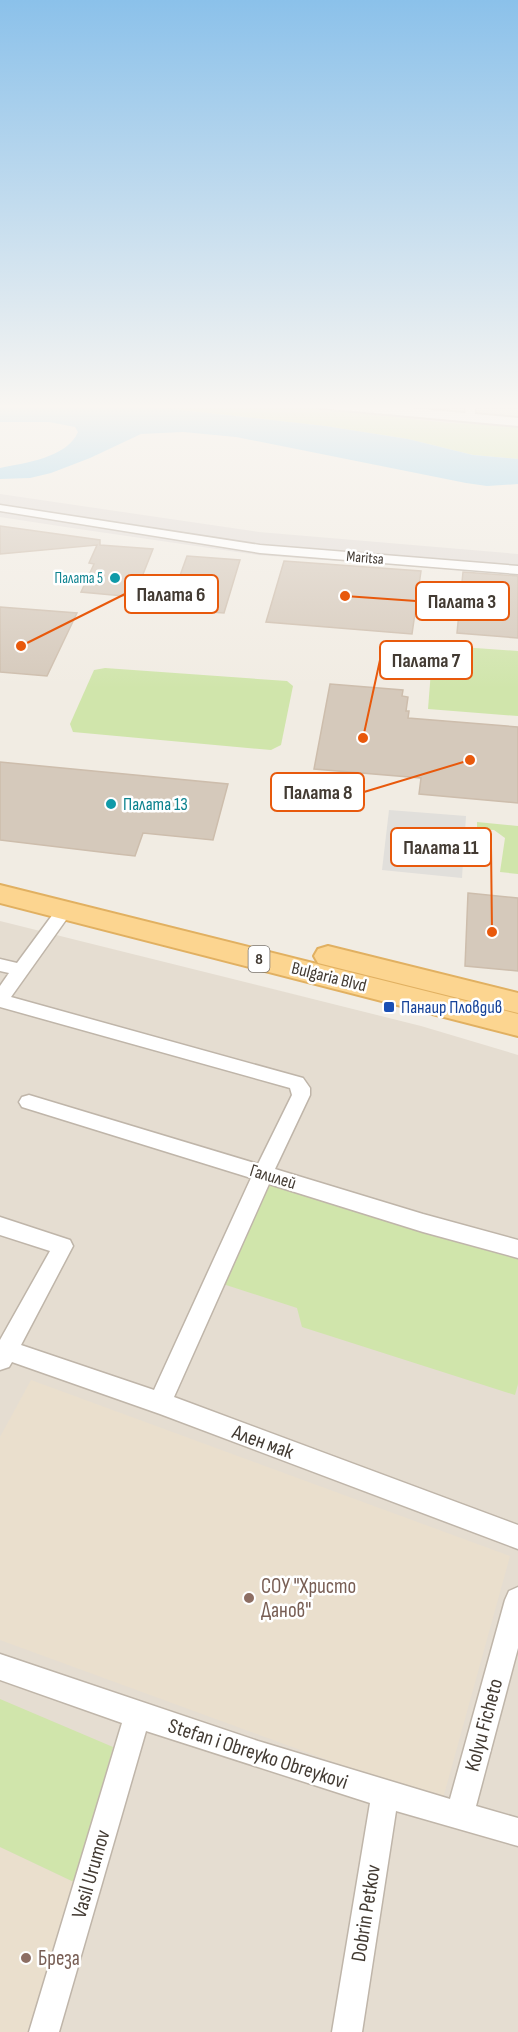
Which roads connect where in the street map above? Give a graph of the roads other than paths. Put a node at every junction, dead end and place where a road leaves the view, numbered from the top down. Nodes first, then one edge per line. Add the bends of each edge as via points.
1 (0, 508) edge
2 (518, 570) edge
3 (0, 876) edge
4 (0, 894) edge
5 (65, 910) junction
6 (0, 965) edge
7 (20, 970) junction
8 (0, 1000) edge
9 (518, 1003) edge
10 (518, 1025) edge
11 (29, 1102) dead end
12 (263, 1174) junction
13 (0, 1226) edge
14 (518, 1249) edge
15 (3, 1356) edge
16 (160, 1403) junction
17 (518, 1537) edge
18 (518, 1600) edge
19 (0, 1667) edge
20 (137, 1716) junction
21 (385, 1794) junction
22 (459, 1816) junction
23 (518, 1832) edge
24 (44, 2032) edge
25 (347, 2032) edge

1 - 2 street, Maritsa via 260,549
3 - 9 main road, 8
4 - 5 main road, Bulgaria Blvd / 8
5 - 7 street
5 - 10 main road, Bulgaria Blvd / 8
6 - 7 street
7 - 8 street
8 - 12 street via 296,1083 302,1095
11 - 12 street, Галилей
12 - 14 street, Галилей
12 - 16 street
13 - 15 street via 63,1246
15 - 16 street, Ален мак
16 - 17 street, Ален мак
18 - 22 street, Kolyu Ficheto
19 - 20 street, Stefan i Obreyko Obreykovi
20 - 21 street, Stefan i Obreyko Obreykovi
20 - 24 street, Vasil Urumov
21 - 22 street, Stefan i Obreyko Obreykovi
21 - 25 street, Dobrin Petkov
22 - 23 street, Stefan i Obreyko Obreykovi

